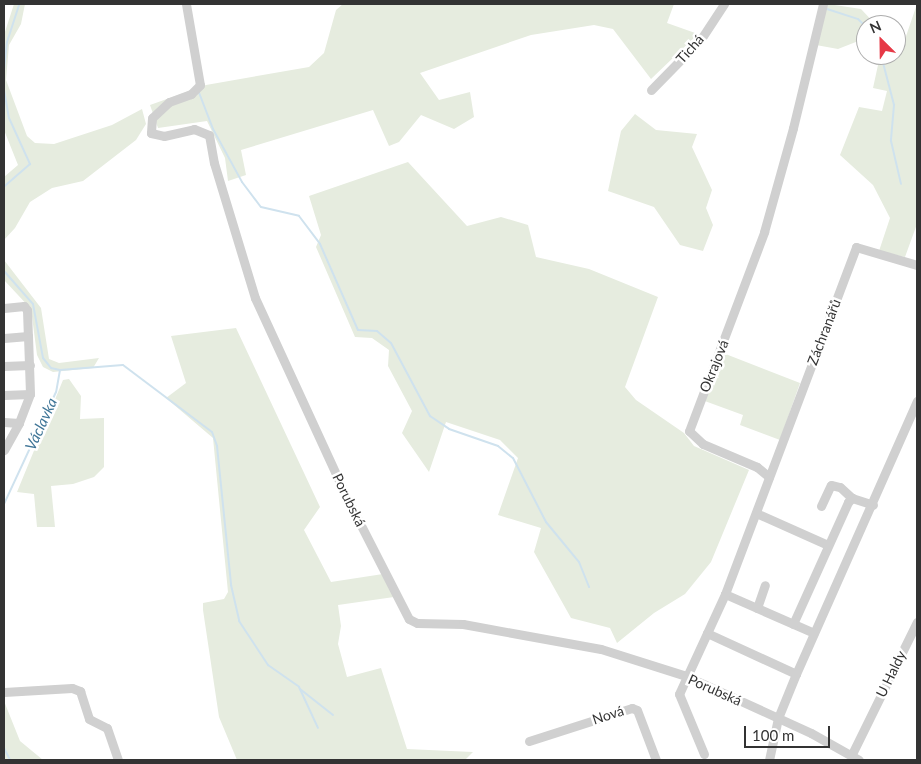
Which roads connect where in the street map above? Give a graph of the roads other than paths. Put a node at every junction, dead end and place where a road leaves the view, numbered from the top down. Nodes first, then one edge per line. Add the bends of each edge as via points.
1 (186, 4) edge
2 (724, 4) edge
3 (823, 4) edge
4 (651, 90) dead end
5 (917, 265) edge
6 (4, 308) edge
7 (28, 336) junction
8 (4, 338) edge
9 (30, 365) junction
10 (4, 366) edge
11 (30, 394) junction
12 (4, 395) edge
13 (917, 401) edge
14 (4, 422) edge
15 (19, 423) junction
16 (4, 450) edge
17 (769, 477) junction
18 (852, 498) junction
19 (873, 505) junction
20 (822, 506) dead end
21 (756, 513) junction
22 (828, 545) junction
23 (765, 585) dead end
24 (725, 594) junction
25 (757, 608) junction
26 (917, 622) edge
27 (793, 624) junction
28 (707, 633) junction
29 (814, 633) junction
30 (796, 674) junction
31 (686, 676) junction
32 (4, 692) edge
33 (778, 718) junction
34 (529, 741) dead end
35 (704, 754) dead end
36 (855, 757) edge
37 (118, 760) edge
38 (656, 760) edge
39 (769, 760) edge

1 - 31 street, Porubská via 200,85 191,94 169,102 152,118 151,133 164,136 194,129 210,135 216,172 255,298 349,502 409,619 417,623 463,624 559,639
2 - 4 street, Tichá via 701,39
3 - 17 street, Okrajová via 794,128 764,232 689,431 703,444 757,467
5 - 17 street, Záchranářů via 856,247
6 - 7 street via 24,306
7 - 8 street
7 - 9 street
9 - 10 street
9 - 11 street
11 - 12 street
11 - 15 street
13 - 19 street
14 - 15 street
15 - 16 street
17 - 21 street
18 - 19 street
18 - 20 street via 840,487 831,485
18 - 22 street
19 - 29 street
21 - 22 street
21 - 24 street
22 - 27 street
23 - 25 street
24 - 25 street
24 - 28 street
25 - 27 street
26 - 36 street, U Haldy
27 - 29 street
28 - 30 street
28 - 31 street
29 - 30 street
30 - 33 street
31 - 33 street, Porubská
31 - 35 street via 680,700
32 - 37 street via 72,688 80,691 89,720 107,728
33 - 36 street, Porubská
33 - 39 street
34 - 38 street, Nová via 632,708 637,710

